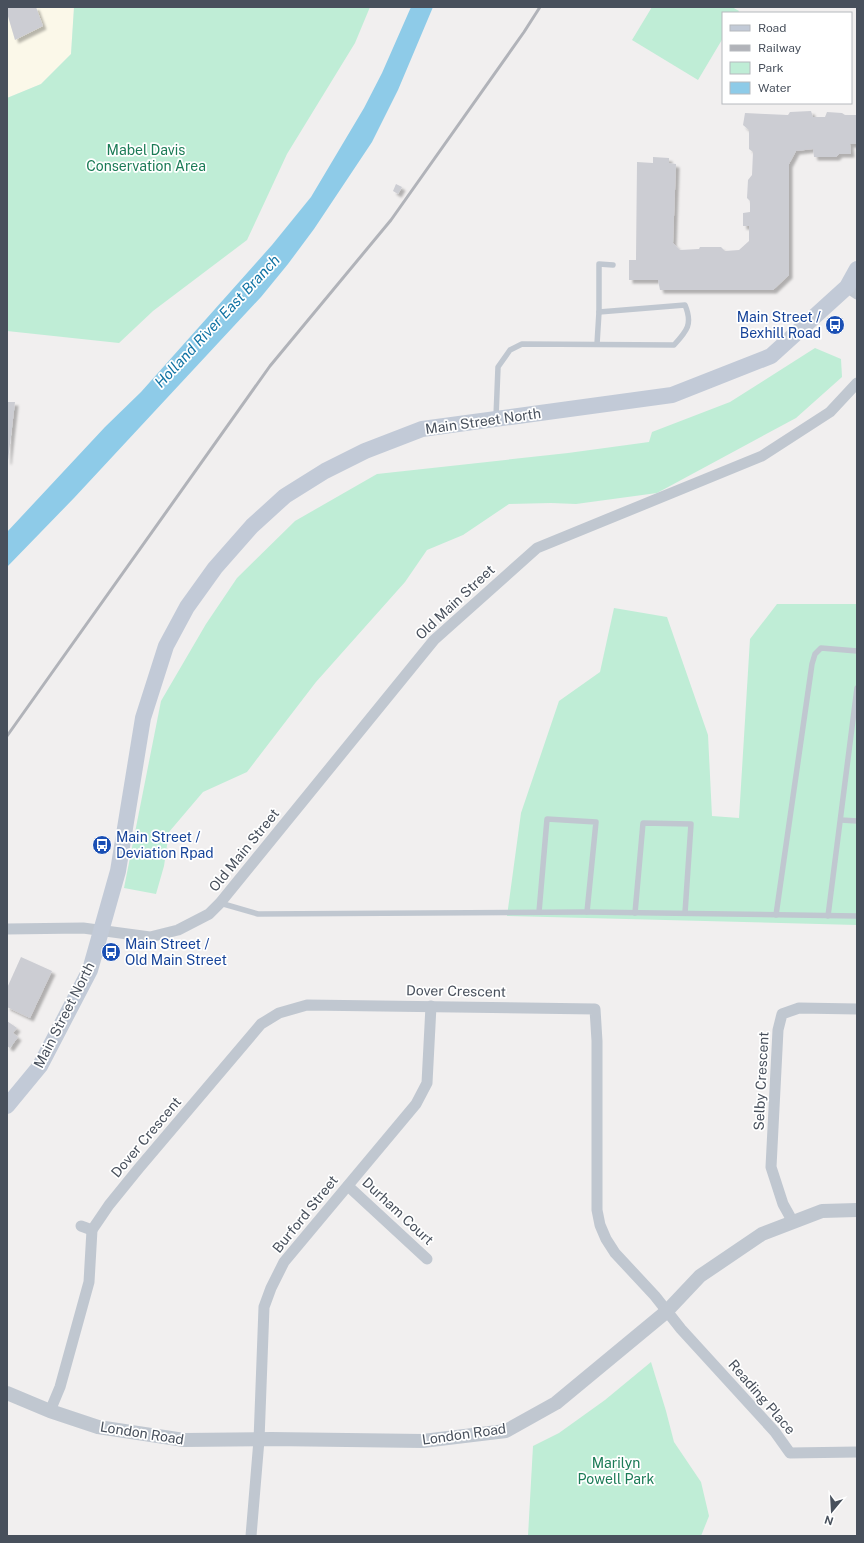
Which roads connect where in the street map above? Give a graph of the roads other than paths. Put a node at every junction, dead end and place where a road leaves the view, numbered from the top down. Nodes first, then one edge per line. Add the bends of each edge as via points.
1 (613, 265) dead end
2 (857, 269) edge
3 (852, 290) edge
4 (599, 312) junction
5 (597, 344) junction
6 (857, 383) edge
7 (496, 419) junction
8 (857, 651) edge
9 (857, 688) edge
10 (841, 820) junction
11 (857, 821) edge
12 (220, 903) junction
13 (539, 912) junction
14 (587, 912) junction
15 (635, 913) junction
16 (684, 913) junction
17 (776, 915) junction
18 (828, 916) junction
19 (857, 916) edge
20 (7, 929) edge
21 (102, 930) junction
22 (430, 1006) junction
23 (857, 1009) edge
24 (7, 1106) edge
25 (348, 1186) junction
26 (857, 1210) edge
27 (793, 1222) junction
28 (81, 1226) dead end
29 (92, 1230) junction
30 (427, 1259) dead end
31 (666, 1312) junction
32 (7, 1393) edge
33 (50, 1411) junction
34 (259, 1440) junction
35 (857, 1452) edge
36 (250, 1536) edge

1 - 4 lane via 599,264
2 - 3 main road, Main Street North
3 - 7 main road, Main Street North via 771,356 672,395
4 - 5 lane
4 - 5 lane via 686,305 689,314 687,331 674,345
5 - 7 lane via 522,344 510,350 498,367
6 - 12 street, Old Main Street via 830,412 762,456 537,548 434,640
7 - 21 main road, Main Street North via 422,429 325,470 285,496 252,526 215,568 188,607 166,646 144,718 118,870
8 - 17 lane via 821,648 815,654
9 - 10 lane
10 - 11 lane
10 - 18 lane
12 - 13 lane via 258,914
12 - 21 street, Old Main Street via 209,914 178,930 150,937
13 - 14 lane
13 - 14 lane via 547,819 596,822
14 - 15 lane
15 - 16 lane
15 - 16 lane via 643,822 691,824
16 - 17 lane
17 - 18 lane
18 - 19 lane
20 - 21 street, Old Main Street
21 - 24 main road, Main Street North via 90,970 40,1066
22 - 25 street, Burford Street via 427,1083 416,1104
22 - 29 street, Dover Crescent via 307,1005 279,1013 261,1024 139,1168
22 - 31 street, Dover Crescent via 595,1009 596,1196 600,1225 615,1253 655,1296
23 - 27 street, Selby Crescent via 799,1008 782,1014 778,1030 771,1168 783,1204
25 - 30 street, Durham Court
25 - 34 street, Burford Street via 284,1262 268,1295 264,1307
26 - 27 street, London Road via 822,1211
27 - 31 street, London Road via 762,1234 700,1276
28 - 29 street
29 - 33 street via 89,1282 60,1387
31 - 34 street, London Road via 556,1403 506,1431 423,1441
31 - 35 street, Reading Place via 775,1432 790,1453
32 - 33 street, London Road
33 - 34 street, London Road via 98,1427 184,1440
34 - 36 street, Burford Street

